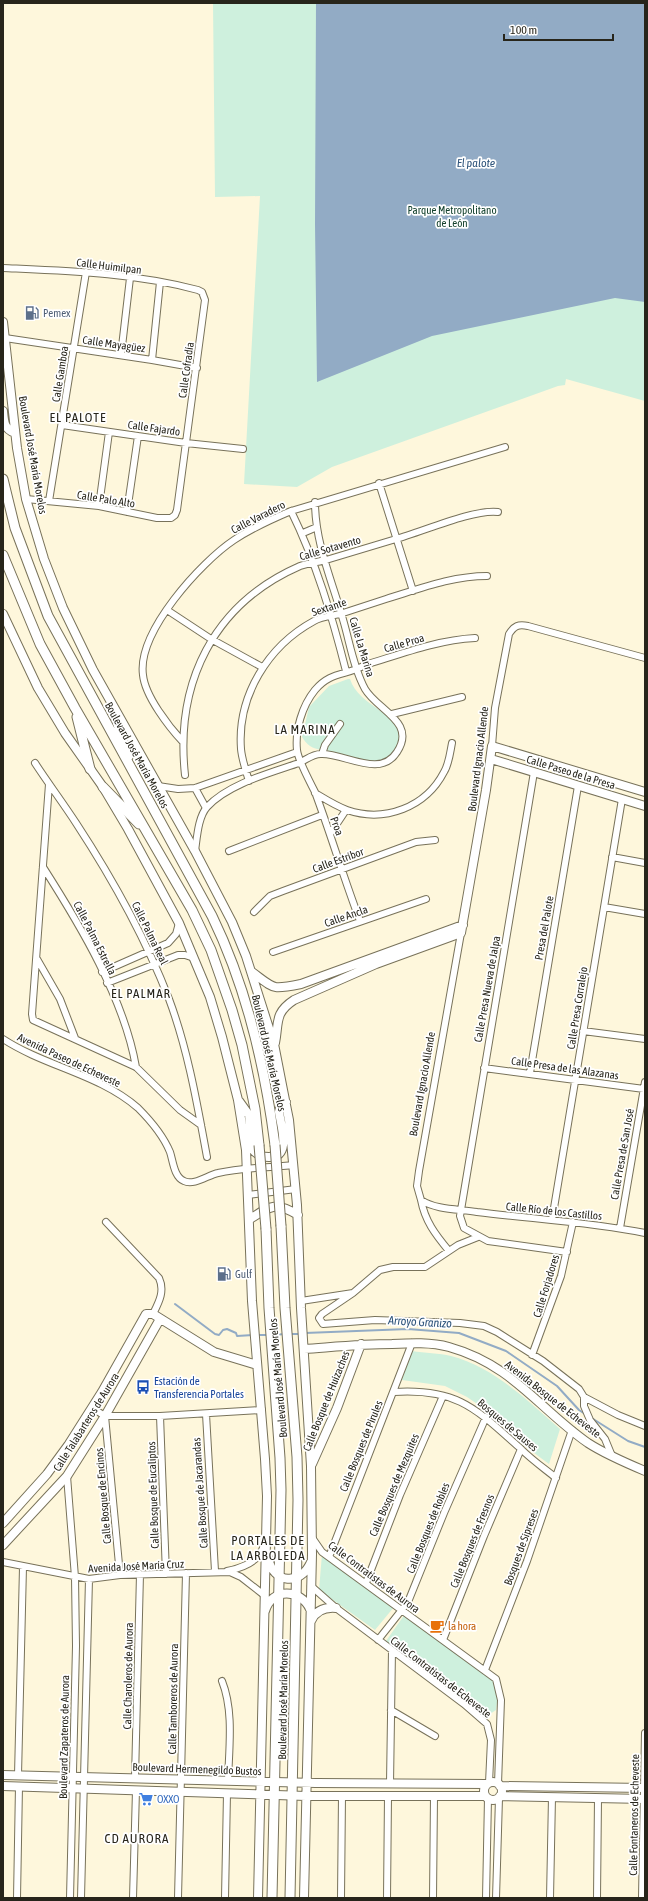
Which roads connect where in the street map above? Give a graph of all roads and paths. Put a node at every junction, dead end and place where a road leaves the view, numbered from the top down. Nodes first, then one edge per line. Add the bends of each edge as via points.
1 (3, 268) edge
2 (86, 272) junction
3 (130, 278) junction
4 (160, 282) junction
5 (205, 300) joint
6 (3, 322) edge
7 (5, 338) junction
8 (74, 349) junction
9 (121, 355) junction
10 (152, 360) junction
11 (197, 368) junction
12 (3, 411) edge
13 (62, 425) junction
14 (109, 432) junction
15 (15, 433) junction
16 (138, 436) junction
17 (186, 443) junction
18 (504, 447) dead end
19 (243, 449) dead end
20 (3, 479) edge
21 (379, 483) junction
22 (26, 499) junction
23 (49, 501) junction
24 (316, 502) junction
25 (99, 506) junction
26 (177, 510) joint
27 (291, 511) junction
28 (127, 512) junction
29 (498, 512) dead end
30 (317, 528) junction
31 (303, 533) junction
32 (397, 539) junction
33 (3, 554) edge
34 (3, 560) edge
35 (325, 560) junction
36 (314, 563) junction
37 (487, 576) dead end
38 (14, 581) junction
39 (413, 591) junction
40 (167, 610) junction
41 (342, 613) junction
42 (3, 614) edge
43 (332, 616) junction
44 (475, 638) dead end
45 (211, 639) junction
46 (645, 658) edge
47 (262, 667) junction
48 (358, 669) junction
49 (346, 672) junction
50 (462, 698) dead end
51 (75, 708) junction
52 (113, 708) junction
53 (392, 714) junction
54 (340, 724) dead end
55 (183, 742) junction
56 (452, 743) dead end
57 (492, 746) junction
58 (297, 752) junction
59 (322, 754) junction
60 (491, 759) junction
61 (302, 762) junction
62 (35, 763) dead end
63 (90, 768) junction
64 (246, 770) junction
65 (534, 772) junction
66 (134, 775) junction
67 (184, 775) dead end
68 (249, 781) junction
69 (49, 784) junction
70 (158, 786) junction
71 (578, 786) junction
72 (102, 787) junction
73 (195, 788) junction
74 (645, 792) edge
75 (315, 793) junction
76 (622, 799) junction
77 (645, 806) edge
78 (206, 808) junction
79 (346, 810) junction
80 (322, 815) junction
81 (330, 834) junction
82 (150, 835) junction
83 (435, 840) dead end
84 (195, 851) junction
85 (229, 851) dead end
86 (612, 857) junction
87 (645, 863) edge
88 (43, 867) junction
89 (341, 870) junction
90 (426, 899) dead end
91 (604, 907) junction
92 (254, 912) dead end
93 (645, 914) edge
94 (360, 922) junction
95 (179, 923) junction
96 (462, 929) junction
97 (149, 951) junction
98 (273, 952) dead end
99 (194, 958) junction
100 (37, 959) junction
101 (154, 964) junction
102 (102, 972) junction
103 (252, 972) junction
104 (107, 983) junction
105 (583, 1031) junction
106 (75, 1038) junction
107 (3, 1039) edge
108 (645, 1039) edge
109 (274, 1044) junction
110 (136, 1067) junction
111 (484, 1068) junction
112 (530, 1073) junction
113 (575, 1080) junction
114 (644, 1086) edge
115 (238, 1100) junction
116 (286, 1102) junction
117 (201, 1125) junction
118 (207, 1157) dead end
119 (294, 1165) junction
120 (247, 1169) junction
121 (296, 1189) junction
122 (248, 1195) junction
123 (421, 1200) junction
124 (460, 1210) junction
125 (298, 1215) junction
126 (250, 1219) junction
127 (552, 1220) junction
128 (106, 1222) dead end
129 (573, 1222) junction
130 (620, 1228) junction
131 (645, 1233) edge
132 (478, 1237) junction
133 (449, 1251) junction
134 (567, 1252) junction
135 (353, 1293) junction
136 (301, 1305) junction
137 (157, 1316) junction
138 (412, 1343) junction
139 (361, 1344) junction
140 (304, 1349) junction
141 (532, 1354) junction
142 (257, 1365) junction
143 (394, 1392) junction
144 (443, 1396) junction
145 (584, 1397) junction
146 (92, 1408) junction
147 (262, 1410) junction
148 (206, 1414) junction
149 (105, 1416) junction
150 (160, 1416) junction
151 (486, 1417) junction
152 (645, 1426) edge
153 (572, 1430) junction
154 (521, 1450) junction
155 (612, 1456) junction
156 (311, 1466) junction
157 (645, 1471) edge
158 (67, 1476) junction
159 (556, 1478) junction
160 (3, 1523) edge
161 (266, 1531) junction
162 (312, 1539) junction
163 (3, 1545) edge
164 (265, 1551) junction
165 (312, 1554) junction
166 (329, 1557) junction
167 (3, 1562) edge
168 (23, 1567) junction
169 (215, 1572) junction
170 (223, 1572) junction
171 (186, 1573) junction
172 (140, 1574) junction
173 (166, 1574) junction
174 (120, 1575) junction
175 (279, 1576) junction
176 (75, 1577) junction
177 (298, 1577) junction
178 (89, 1579) junction
179 (366, 1583) junction
180 (311, 1586) junction
181 (264, 1595) junction
182 (278, 1595) junction
183 (297, 1595) junction
184 (336, 1608) junction
185 (401, 1610) junction
186 (265, 1612) junction
187 (311, 1612) junction
188 (310, 1622) junction
189 (378, 1640) junction
190 (444, 1640) junction
191 (76, 1646) junction
192 (88, 1646) junction
193 (392, 1650) junction
194 (485, 1670) junction
195 (222, 1680) dead end
196 (391, 1710) junction
197 (501, 1722) junction
198 (487, 1724) junction
199 (645, 1732) edge
200 (434, 1736) dead end
201 (3, 1775) edge
202 (18, 1775) junction
203 (72, 1776) junction
204 (83, 1776) junction
205 (135, 1778) junction
206 (181, 1780) junction
207 (228, 1780) junction
208 (260, 1782) junction
209 (274, 1782) junction
210 (293, 1783) junction
211 (307, 1783) junction
212 (488, 1783) junction
213 (390, 1784) junction
214 (499, 1785) junction
215 (3, 1786) edge
216 (19, 1786) junction
217 (72, 1788) junction
218 (83, 1788) junction
219 (644, 1788) edge
220 (136, 1790) junction
221 (181, 1791) junction
222 (228, 1793) junction
223 (260, 1794) junction
224 (274, 1795) junction
225 (292, 1795) junction
226 (342, 1795) junction
227 (306, 1796) junction
228 (388, 1796) junction
229 (434, 1796) junction
230 (552, 1796) junction
231 (486, 1797) junction
232 (499, 1797) junction
233 (598, 1798) junction
234 (644, 1799) edge
235 (17, 1898) edge
236 (70, 1898) edge
237 (81, 1898) edge
238 (132, 1898) edge
239 (178, 1898) edge
240 (225, 1898) edge
241 (258, 1898) edge
242 (272, 1898) edge
243 (290, 1898) edge
244 (304, 1898) edge
245 (341, 1898) edge
246 (387, 1898) edge
247 (433, 1898) edge
248 (486, 1898) edge
249 (496, 1898) edge
250 (550, 1898) edge
251 (597, 1898) edge
252 (642, 1898) edge

1 - 2 street, Calle Huimilpan
2 - 3 street, Calle Huimilpan
2 - 8 street, Calle Gamboa
3 - 4 street, Calle Huimilpan
3 - 9 street
4 - 5 street, Calle Huimilpan via 198,290 202,292
4 - 10 street
5 - 11 street, Calle Cofradía
6 - 7 street, Boulevard José María Morelos
7 - 8 street, Calle Mayagüez
7 - 15 street, Boulevard José María Morelos
8 - 9 street, Calle Mayagüez
8 - 13 street, Calle Gamboa
9 - 10 street, Calle Mayagüez
10 - 11 street, Calle Mayagüez
11 - 17 street, Calle Cofradía
12 - 15 street via 5,426
13 - 14 street, Calle Fajardo
13 - 23 street, Calle Gamboa
14 - 16 street, Calle Fajardo
14 - 25 street
15 - 22 street, Boulevard José María Morelos
16 - 17 street, Calle Fajardo
16 - 28 street
17 - 19 street, Calle Fajardo
17 - 26 street, Calle Cofradía
18 - 21 street, Calle Varadero
20 - 66 main road, Boulevard José María Morelos via 15,528 40,599
21 - 24 street, Calle Varadero
21 - 32 street
22 - 23 street, Calle Palo Alto
22 - 52 street, Boulevard José María Morelos via 63,608
23 - 25 street, Calle Palo Alto
24 - 27 street, Calle Varadero
24 - 30 street, Calle La Marina
25 - 28 street, Calle Palo Alto
26 - 28 street, Calle Palo Alto via 175,515 166,519
27 - 31 street, Calle La Marina
27 - 40 street, Calle Varadero via 261,524 233,541 193,576
29 - 32 street, Calle Sotavento via 474,515
30 - 31 street
30 - 35 street, Calle La Marina
31 - 36 street, Calle La Marina
32 - 35 street, Calle Sotavento
32 - 39 street
33 - 38 main road, Boulevard José María Morelos
34 - 38 main road
35 - 36 street, Calle Sotavento
35 - 41 street, Calle La Marina
36 - 43 street, Calle La Marina
36 - 45 street, Calle Sotavento via 301,565 250,595 231,613
37 - 39 street, Sextante via 465,577
38 - 51 main road, Boulevard José María Morelos via 40,644
39 - 41 street, Sextante
40 - 45 street
40 - 55 street, Calle Varadero via 155,629 146,651 142,673 151,697
41 - 43 street, Sextante
41 - 48 street, Calle La Marina
42 - 63 street, Boulevard José María Morelos via 38,688
43 - 47 street, Sextante via 315,620 296,632
43 - 49 street, Calle La Marina
44 - 48 street, Calle Proa via 435,644
45 - 47 street
45 - 55 street, Calle Sotavento via 199,661 193,682 186,709
46 - 57 street, Boulevard Ignacio Allende via 519,624 509,634 495,708
47 - 64 street, Sextante via 247,700 243,719 241,749
48 - 49 street, Calle Proa
48 - 53 street, Calle La Marina via 366,690
49 - 58 street, Calle Proa via 323,682 308,698 300,720
50 - 53 street
51 - 63 main road
51 - 82 main road, Boulevard José María Morelos
52 - 66 main road
52 - 70 street, Boulevard José María Morelos
53 - 59 street, Calle La Marina via 400,727 402,738 397,752 388,760 372,765 341,756
54 - 59 street via 325,745
55 - 67 street, Calle Sotavento
56 - 79 street via 445,771 439,781 431,791 409,808 382,814
57 - 60 street, Boulevard Ignacio Allende
57 - 74 street, Calle Paseo de la Presa
58 - 61 street
58 - 64 street
59 - 61 street, Calle La Marina via 311,756
60 - 65 street, Calle Paseo de la Presa
60 - 96 street, Boulevard Ignacio Allende
61 - 68 street, Calle La Marina
61 - 75 street, Proa
62 - 69 street, Calle Palma Real
63 - 72 street, Boulevard José María Morelos
64 - 68 street, Sextante
64 - 73 street
65 - 71 street, Calle Paseo de la Presa
65 - 111 street, Calle Presa Nueva de Jalpa
66 - 177 main road, Boulevard José María Morelos, bridge via 224,940 248,1007 266,1082 275,1145 297,1464
68 - 78 street, Calle La Marina via 224,793
69 - 88 street
69 - 97 street, Calle Palma Real via 107,872
70 - 73 street
70 - 84 street, Boulevard José María Morelos
71 - 76 street, Calle Paseo de la Presa
71 - 112 street, Presa del Palote
72 - 82 main road
72 - 95 street, Boulevard José María Morelos
73 - 78 street
75 - 79 street
75 - 80 street, Proa
76 - 77 street, Calle Paseo de la Presa
76 - 86 street, Calle Presa Corralejo
78 - 84 street
79 - 81 street
80 - 81 street, Proa
80 - 85 street
81 - 89 street, Proa
82 - 175 main road, Boulevard José María Morelos, bridge via 192,910 221,976 242,1045 255,1109 264,1187 280,1458
83 - 89 street, Calle Estribor via 416,842
84 - 103 street, Boulevard José María Morelos via 232,922
86 - 87 street
86 - 91 street, Calle Presa Corralejo
88 - 100 street
88 - 102 street, Calle Palma Estrella via 66,902
89 - 92 street, Calle Estribor via 270,896
89 - 94 street, Proa
90 - 94 street, Calle Ancla
91 - 93 street
91 - 105 street, Calle Presa Corralejo
94 - 98 street, Calle Ancla
95 - 97 street via 171,940
95 - 99 street, Boulevard José María Morelos
96 - 103 street via 301,984 275,988
96 - 109 street via 294,1000 278,1015
96 - 123 street, Boulevard Ignacio Allende via 419,1171 417,1186
97 - 101 street, Calle Palma Real
97 - 102 street
99 - 101 street via 182,955
99 - 115 street, Boulevard José María Morelos via 210,997
100 - 106 street via 60,998
100 - 106 street via 33,1020
101 - 104 street
101 - 117 street, Calle Palma Real via 181,1035
102 - 104 street, Calle Palma Estrella
103 - 109 street, Boulevard José María Morelos
104 - 110 street, Calle Palma Estrella via 122,1016
105 - 108 street
105 - 113 street, Calle Presa Corralejo
106 - 110 street
107 - 120 street, Avenida Paseo de Echeveste via 100,1083 130,1102 160,1134 182,1181 190,1183 216,1173
109 - 116 street, Boulevard José María Morelos
110 - 117 street via 180,1110
111 - 112 street, Calle Presa de las Alazanas
111 - 124 street, Calle Presa Nueva de Jalpa
112 - 113 street, Calle Presa de las Alazanas
113 - 114 street, Calle Presa de las Alazanas
113 - 127 street, Calle Presa Corralejo
114 - 130 street, Calle Presa de San José
115 - 116 street via 248,1115 252,1150 256,1154 269,1157 282,1151 284,1145 279,1112
115 - 120 street, Boulevard José María Morelos
116 - 119 street, Boulevard José María Morelos
117 - 118 street, Calle Palma Real
119 - 120 street
119 - 121 street, Boulevard José María Morelos
120 - 122 street, Boulevard José María Morelos
121 - 122 street
121 - 125 street, Boulevard José María Morelos
122 - 126 street, Boulevard José María Morelos
123 - 124 street via 432,1205
123 - 133 street, Boulevard Ignacio Allende via 424,1214 433,1231
124 - 127 street, Calle Río de los Castillos
124 - 132 street via 462,1225
125 - 126 street via 286,1207 277,1206 264,1209
125 - 136 street, Boulevard José María Morelos
126 - 142 street, Boulevard José María Morelos
127 - 129 street, Calle Río de los Castillos
128 - 137 street via 159,1278 162,1290
129 - 130 street, Calle Río de los Castillos
129 - 134 street, Calle Forjadores
130 - 131 street, Calle Río de los Castillos
132 - 133 street
132 - 134 street via 488,1241
133 - 135 street via 425,1267 393,1267 380,1270
134 - 141 street, Calle Forjadores via 554,1300
135 - 136 street
135 - 141 street via 322,1314 320,1322 323,1324 375,1320 453,1322 484,1326
136 - 140 street, Boulevard José María Morelos
137 - 142 street via 214,1352
137 - 146 street, Calle Talabarteros de Aurora via 146,1314 143,1317
137 - 149 street, Calle Talabarteros de Aurora
138 - 139 street, Avenida Bosque de Echeveste
138 - 143 street, Calle Bosques de Pirules
138 - 153 street, Avenida Bosque de Echeveste via 448,1347 486,1361 526,1389
139 - 140 street, Avenida Bosque de Echeveste
139 - 156 street, Calle Bosque de Huizaches
140 - 156 street, Boulevard José María Morelos
141 - 145 street via 578,1389
142 - 147 street, Boulevard José María Morelos
143 - 144 street, Bosques de Sauses via 429,1392
143 - 166 street, Calle Bosques de Pirules
144 - 151 street, Bosques de Sauses via 469,1405
144 - 179 street, Calle Bosques de Mezquites via 400,1495
145 - 152 street
145 - 155 street via 584,1406 590,1420 605,1439
146 - 149 street
146 - 160 street, Calle Talabarteros de Aurora via 48,1474
147 - 148 street
147 - 161 street, Boulevard José María Morelos
148 - 150 street
148 - 169 street, Calle Bosque de Jacarandas
149 - 150 street
149 - 158 street, Calle Talabarteros de Aurora
149 - 174 street, Calle Bosque de Encinos
150 - 173 street, Calle Bosque de Eucaliptos
151 - 154 street, Bosques de Sauses
151 - 185 street, Calle Bosques de Robles via 408,1602
153 - 155 street, Avenida Bosque de Echeveste via 588,1443
153 - 159 street, Bosques de Sipreses
154 - 159 street, Bosques de Sauses
154 - 190 street, Calle Bosques de Fresnos
155 - 157 street, Avenida Bosque de Echeveste
156 - 162 street, Boulevard José María Morelos
158 - 163 street, Calle Talabarteros de Aurora
158 - 176 street, Boulevard Zapateros de Aurora
159 - 194 street, Bosques de Sipreses
161 - 164 street, Boulevard José María Morelos
161 - 170 street, Avenida José María Cruz via 263,1547 254,1560 242,1567
162 - 165 street, Boulevard José María Morelos
162 - 166 street, Calle Contratistas de Aurora
164 - 175 street via 272,1570
164 - 181 street, Boulevard José María Morelos
165 - 177 street via 309,1568
165 - 180 street, Boulevard José María Morelos
166 - 179 street, Calle Contratistas de Aurora
167 - 168 street, Avenida José María Cruz
168 - 176 street, Avenida José María Cruz
168 - 202 street
169 - 170 street, Avenida José María Cruz
169 - 171 street, Avenida José María Cruz
170 - 181 street, Avenida José María Cruz via 241,1577
171 - 173 street, Avenida José María Cruz
171 - 206 street, Calle Tamboreros de Aurora
172 - 173 street, Avenida José María Cruz
172 - 174 street, Avenida José María Cruz
172 - 205 street, Calle Charoleros de Aurora
174 - 178 street, Avenida José María Cruz
175 - 177 street via 289,1579
175 - 182 main road, Boulevard José María Morelos
176 - 178 street, Avenida José María Cruz
176 - 191 street, Boulevard Zapateros de Aurora
177 - 180 street
177 - 183 main road, Boulevard José María Morelos
178 - 192 street, Boulevard Zapateros de Aurora
179 - 185 street, Calle Contratistas de Aurora
180 - 184 street, Calle Contratistas de Echeveste
180 - 187 street, Boulevard José María Morelos
181 - 186 street, Boulevard José María Morelos
182 - 183 street
182 - 186 street via 268,1603
182 - 209 main road, Boulevard José María Morelos
183 - 187 street
183 - 210 main road, Boulevard José María Morelos
184 - 188 street via 321,1610
184 - 189 street, Calle Contratistas de Echeveste
185 - 189 street, Calle Bosques de Robles
185 - 190 street, Calle Contratistas de Aurora
186 - 208 street, Boulevard José María Morelos
187 - 188 street, Boulevard José María Morelos
188 - 211 street, Boulevard José María Morelos
189 - 193 street, Calle Contratistas de Echeveste
190 - 194 street, Calle Contratistas de Aurora
191 - 192 street
191 - 203 street, Boulevard Zapateros de Aurora
192 - 204 street, Boulevard Zapateros de Aurora
193 - 196 street
193 - 198 street, Calle Contratistas de Echeveste
194 - 197 street, Calle Contratistas de Aurora via 498,1683
195 - 207 street via 228,1709
196 - 200 street
196 - 213 street
197 - 198 street
197 - 214 street, Calle Contratistas de Aurora
198 - 212 street, Calle Contratistas de Echeveste via 491,1740
199 - 219 street, Calle Fontaneros de Echeveste
201 - 202 street, Boulevard Hermenegildo Bustos
202 - 203 street, Boulevard Hermenegildo Bustos
203 - 204 street, Boulevard Hermenegildo Bustos
203 - 217 street, Boulevard Zapateros de Aurora
204 - 205 street, Boulevard Hermenegildo Bustos
204 - 218 street, Boulevard Zapateros de Aurora
205 - 206 street, Boulevard Hermenegildo Bustos
206 - 207 street, Boulevard Hermenegildo Bustos
206 - 221 street, Calle Tamboreros de Aurora
207 - 208 street, Boulevard Hermenegildo Bustos
208 - 209 street, Boulevard Hermenegildo Bustos
208 - 223 street, Boulevard José María Morelos
209 - 210 street, Boulevard Hermenegildo Bustos
209 - 224 main road, Boulevard José María Morelos
210 - 211 street, Boulevard Hermenegildo Bustos
210 - 225 main road, Boulevard José María Morelos
211 - 213 street, Boulevard Hermenegildo Bustos
211 - 227 street, Boulevard José María Morelos
212 - 213 street, Boulevard Hermenegildo Bustos
212 - 214 street
212 - 231 street via 484,1790
214 - 219 street
214 - 232 street via 502,1791
215 - 216 street, Boulevard Hermenegildo Bustos
216 - 217 street, Boulevard Hermenegildo Bustos
216 - 235 street
217 - 218 street, Boulevard Hermenegildo Bustos
217 - 236 street, Boulevard Zapateros de Aurora
218 - 220 street, Boulevard Hermenegildo Bustos
218 - 237 street, Boulevard Zapateros de Aurora
219 - 234 street, Calle Fontaneros de Echeveste
220 - 221 street, Boulevard Hermenegildo Bustos
220 - 238 street
221 - 222 street, Boulevard Hermenegildo Bustos
221 - 239 street, Calle Tamboreros de Aurora
222 - 223 street, Boulevard Hermenegildo Bustos
222 - 240 street
223 - 224 street, Boulevard Hermenegildo Bustos
223 - 241 street, Boulevard José María Morelos
224 - 225 street, Boulevard Hermenegildo Bustos
224 - 242 main road
225 - 227 street, Boulevard Hermenegildo Bustos
225 - 243 main road
226 - 227 street, Boulevard Hermenegildo Bustos
226 - 228 street, Boulevard Hermenegildo Bustos
226 - 245 street
227 - 244 street, Boulevard José María Morelos
228 - 229 street, Boulevard Hermenegildo Bustos
228 - 246 street
229 - 231 street, Boulevard Hermenegildo Bustos
229 - 247 street
230 - 232 street
230 - 233 street
230 - 250 street
231 - 232 street via 493,1800
231 - 248 street
232 - 249 street
233 - 234 street
233 - 251 street
234 - 252 street, Calle Fontaneros de Echeveste

